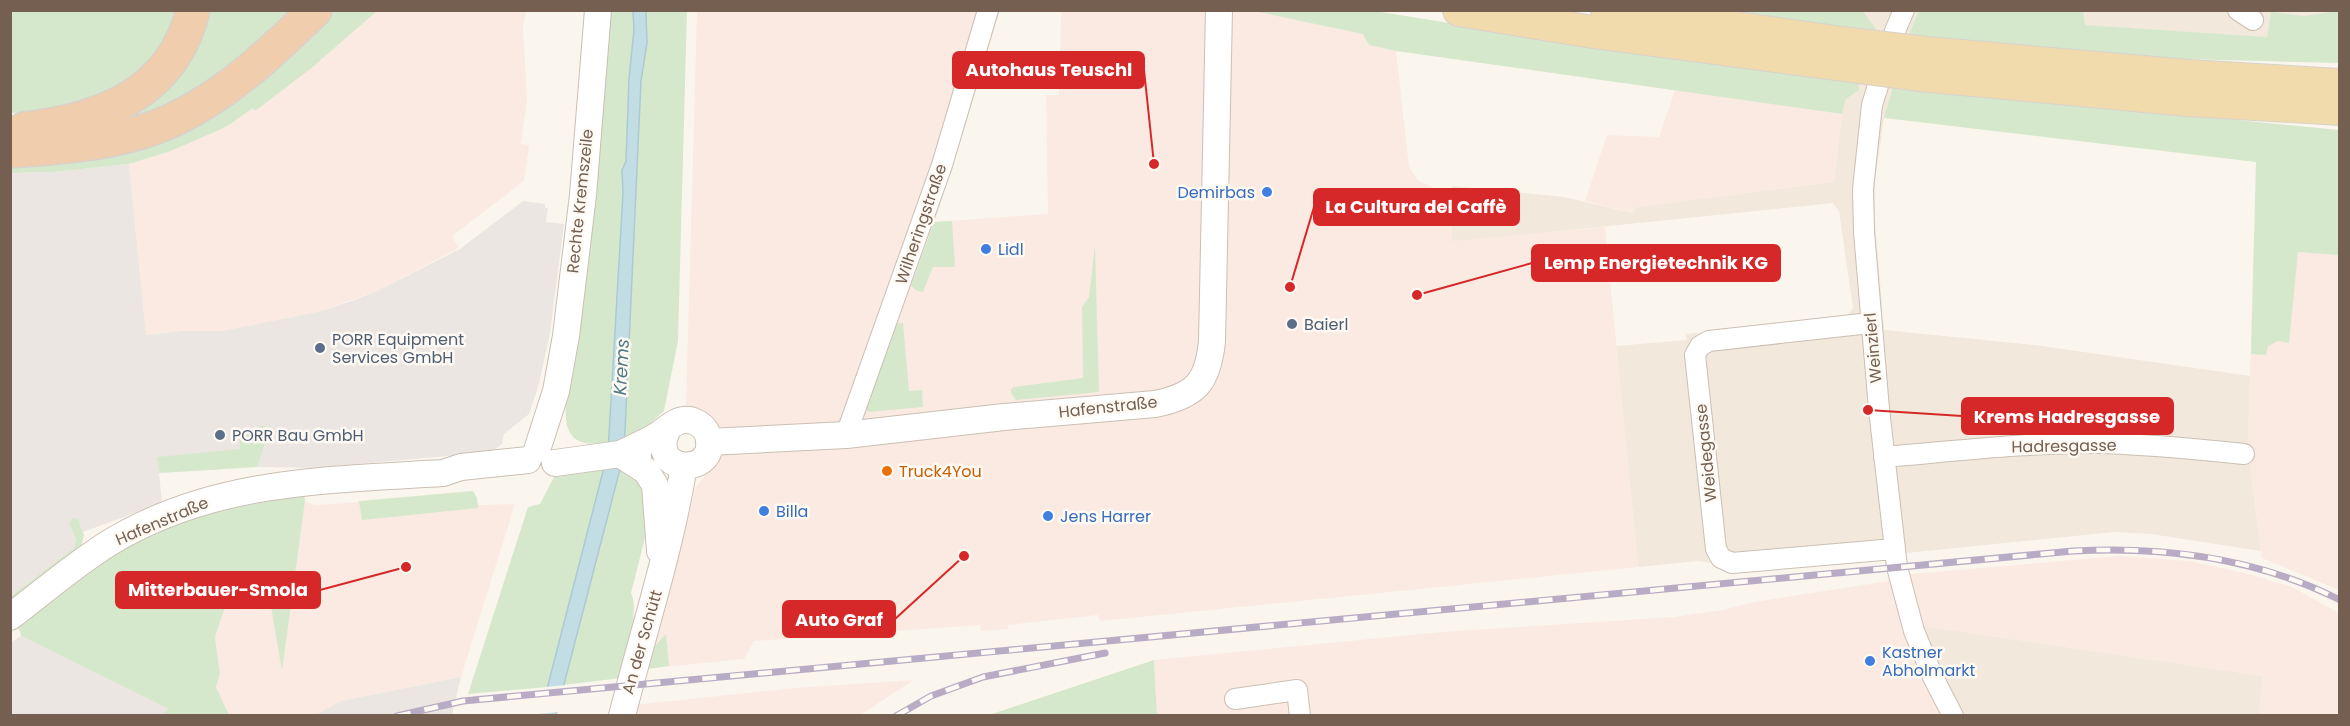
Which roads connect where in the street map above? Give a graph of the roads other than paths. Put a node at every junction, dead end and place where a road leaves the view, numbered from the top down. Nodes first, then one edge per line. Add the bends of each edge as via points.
1 (193, 10) edge
2 (315, 10) edge
3 (598, 10) edge
4 (988, 10) edge
5 (1219, 10) edge
6 (1459, 10) edge
7 (1607, 10) edge
8 (1904, 10) edge
9 (1847, 54) junction
10 (1923, 64) junction
11 (2340, 85) edge
12 (2340, 110) edge
13 (10, 130) edge
14 (10, 151) edge
15 (1870, 323) junction
16 (846, 435) junction
17 (709, 442) junction
18 (665, 453) junction
19 (2244, 454) dead end
20 (1884, 457) junction
21 (544, 460) junction
22 (1894, 549) junction
23 (662, 569) junction
24 (10, 617) edge
25 (1235, 699) dead end
26 (622, 716) edge
27 (1300, 716) edge
28 (1953, 716) edge

1 - 13 highway via 177,51 161,73 131,98 80,120
2 - 14 highway via 234,84 176,119 111,139
3 - 21 street, Rechte Kremszeile via 582,195 556,391 561,410
4 - 16 street, Wilheringstraße via 942,165
5 - 16 street, Hafenstraße via 1212,341 1204,377 1191,392 1155,404
6 - 9 main road via 1593,32
7 - 9 main road
8 - 15 street, Weinzierl via 1872,105 1866,143 1863,189
9 - 10 main road, bridge
10 - 11 main road
10 - 12 main road via 2187,99
15 - 20 street, Weinzierl
15 - 22 street, Weidegasse via 1709,341 1695,355 1716,549 1721,558 1732,563
16 - 17 street, Hafenstraße
17 - 18 street via 708,452 694,465
17 - 18 street, Hafenstraße via 701,425 679,421
18 - 21 street, Hafenstraße
18 - 23 street, An der Schütt
18 - 23 street, An der Schütt via 656,513
19 - 20 street, Hadresgasse via 2101,443
20 - 22 street, Weinzierl
21 - 24 street, Hafenstraße via 460,467 443,473 287,484 229,494 186,507 109,544
22 - 28 street, Weinzierl via 1914,631
23 - 26 street, An der Schütt
25 - 27 street via 1297,690

